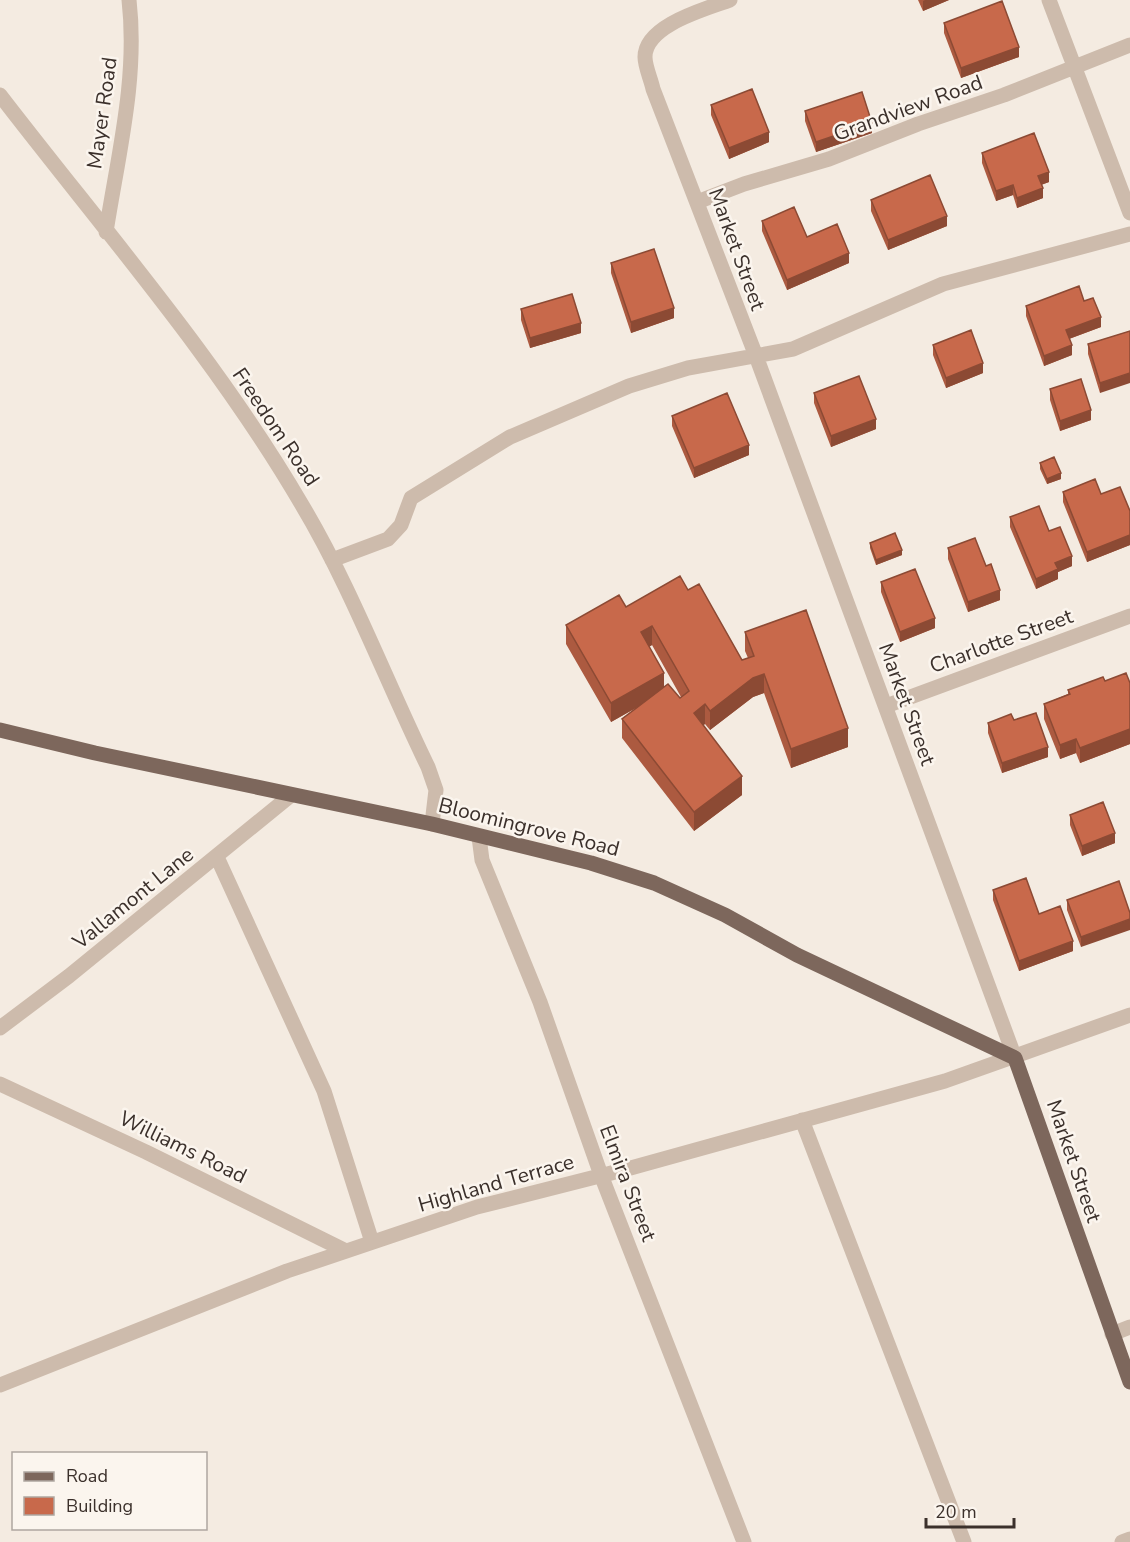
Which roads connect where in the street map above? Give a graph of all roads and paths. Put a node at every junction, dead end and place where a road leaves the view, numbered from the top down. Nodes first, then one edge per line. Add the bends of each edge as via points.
1 (129, 0) edge
2 (730, 0) edge
3 (1049, 0) edge
4 (1130, 45) edge
5 (1073, 67) junction
6 (0, 95) edge
7 (698, 202) junction
8 (1130, 213) edge
9 (106, 232) junction
10 (1130, 234) edge
11 (756, 356) junction
12 (332, 560) junction
13 (1130, 616) edge
14 (886, 706) junction
15 (0, 730) edge
16 (290, 796) junction
17 (432, 824) junction
18 (479, 837) junction
19 (217, 857) junction
20 (1130, 1015) edge
21 (0, 1028) edge
22 (1015, 1058) junction
23 (0, 1084) edge
24 (802, 1120) junction
25 (601, 1175) junction
26 (372, 1242) junction
27 (346, 1251) junction
28 (1130, 1327) edge
29 (1112, 1334) junction
30 (1130, 1382) edge
31 (0, 1385) edge
32 (1130, 1539) edge
33 (744, 1542) edge
34 (964, 1542) edge
35 (1122, 1542) edge

1 - 9 street, Mayer Road via 132,70
2 - 7 street, Market Street via 660,30 649,43 645,57 653,89
3 - 5 street
4 - 5 street, Grandview Road
5 - 7 street, Grandview Road via 829,159
5 - 8 street
6 - 9 street, Freedom Road
7 - 11 street, Market Street
9 - 12 street, Freedom Road via 253,428
10 - 11 street via 943,284 793,349
11 - 12 street via 688,368 629,386 510,437 411,498 401,525 388,539
11 - 14 street, Market Street
12 - 17 street, Freedom Road via 428,767 436,790
13 - 14 street, Charlotte Street
14 - 22 street, Market Street
15 - 16 main road, Bloomingrove Road
16 - 17 main road, Bloomingrove Road
16 - 19 street, Vallamont Lane
17 - 18 main road, Bloomingrove Road
18 - 22 main road, Bloomingrove Road via 591,863 654,884
18 - 25 street, Elmira Street via 482,860 540,1002
19 - 21 street, Vallamont Lane
19 - 26 street via 324,1091
20 - 22 street, Highland Terrace
22 - 24 street, Highland Terrace via 945,1082
22 - 29 main road, Market Street
23 - 27 street, Williams Road
24 - 25 street, Highland Terrace
24 - 34 street
25 - 26 street, Highland Terrace via 477,1207
25 - 33 street, Elmira Street
26 - 27 street, Highland Terrace
27 - 31 street, Highland Terrace
28 - 29 street
29 - 30 main road, Market Street
32 - 35 street

